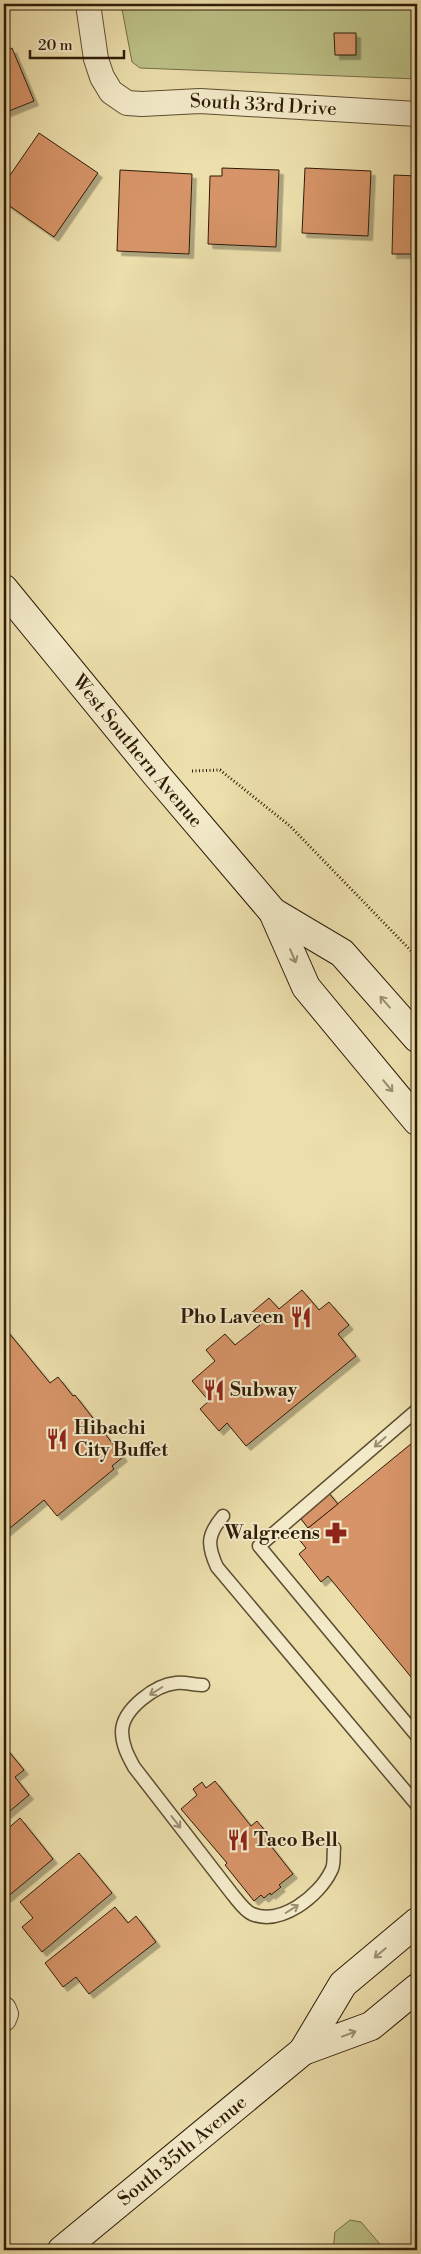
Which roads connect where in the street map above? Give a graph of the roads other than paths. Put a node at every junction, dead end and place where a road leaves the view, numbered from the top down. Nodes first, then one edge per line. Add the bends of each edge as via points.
1 (88, 4) edge
2 (417, 114) edge
3 (4, 589) edge
4 (273, 912) junction
5 (417, 1038) edge
6 (417, 1121) edge
7 (417, 1410) edge
8 (224, 1516) dead end
9 (203, 1686) dead end
10 (417, 1736) edge
11 (417, 1805) edge
12 (334, 1848) dead end
13 (417, 1922) edge
14 (417, 1988) edge
15 (303, 2052) junction
16 (62, 2250) edge

1 - 2 street, South 33rd Drive via 96,59 111,92 127,102 200,102
3 - 4 main road, West Southern Avenue
5 -> 4 main road, West Southern Avenue via 342,953
4 -> 6 main road, West Southern Avenue via 306,987
7 -> 10 lane via 259,1546
8 - 11 lane via 210,1537 210,1552 217,1567
9 -> 12 lane via 177,1683 161,1687 140,1702 129,1713 122,1729 123,1744 134,1767 233,1895 250,1914 281,1916 320,1889 333,1869
13 -> 15 main road, South 35th Avenue via 343,1984
15 -> 14 main road, South 35th Avenue via 371,2026
15 - 16 main road, South 35th Avenue

